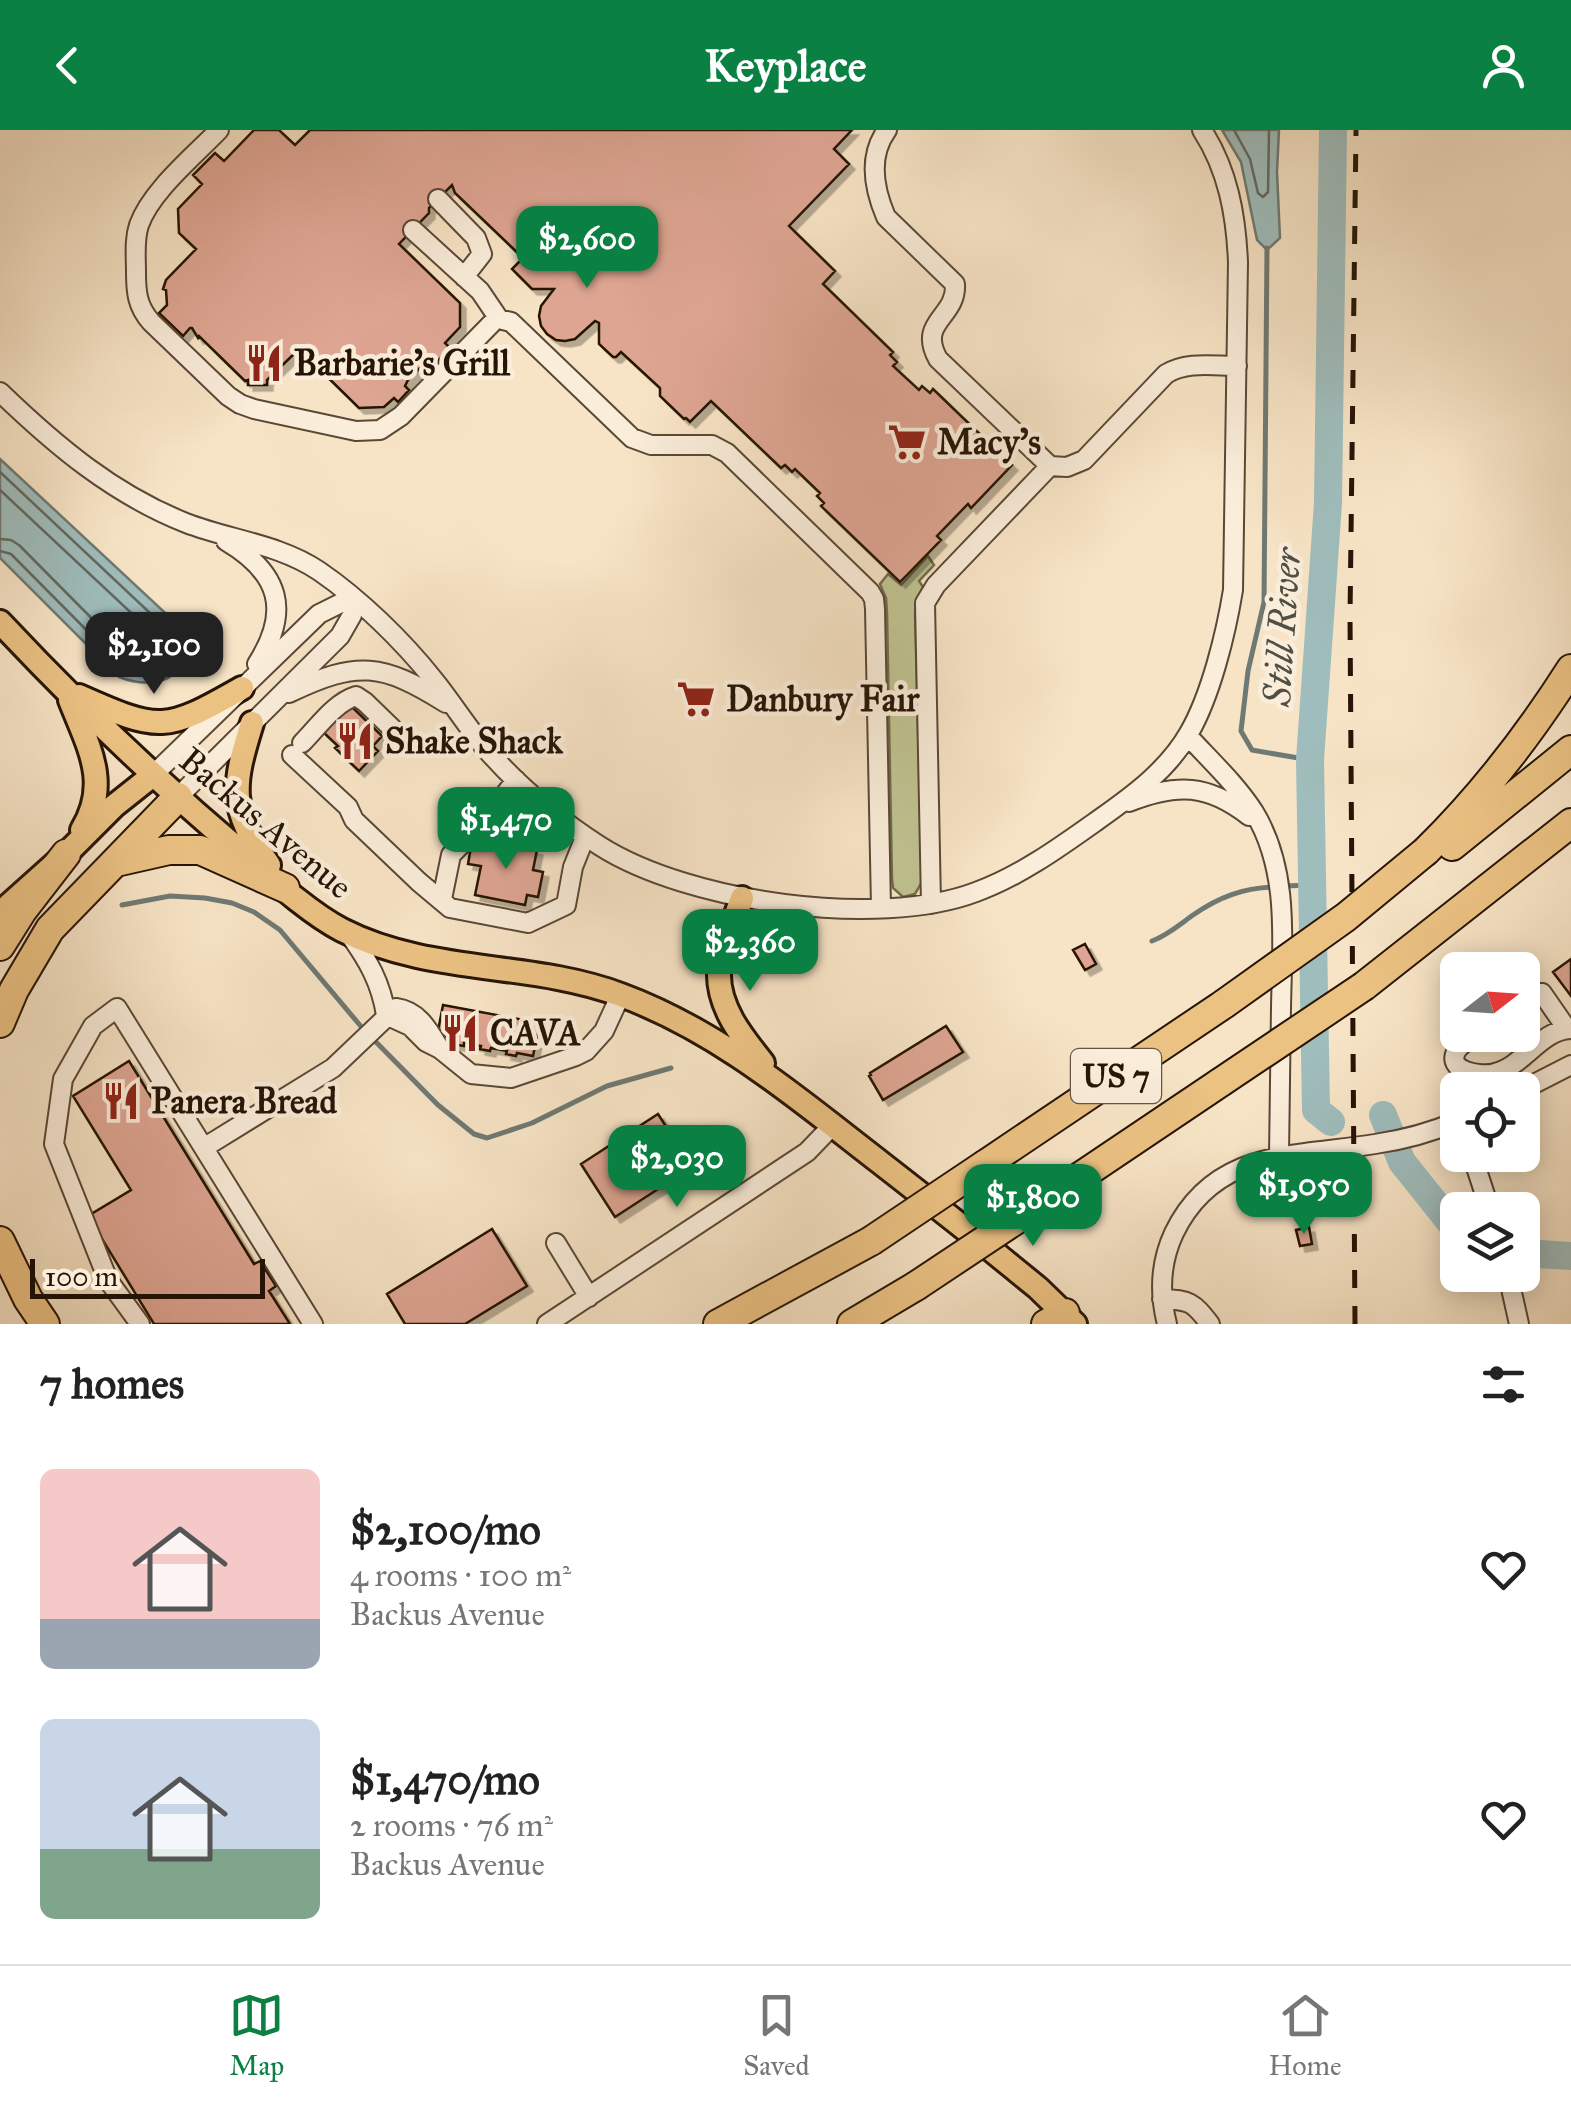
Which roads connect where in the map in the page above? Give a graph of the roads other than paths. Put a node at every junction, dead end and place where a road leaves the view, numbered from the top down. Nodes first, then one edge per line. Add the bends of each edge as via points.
1 (219, 130) edge
2 (887, 130) edge
3 (1202, 130) edge
4 (438, 199) dead end
5 (413, 230) dead end
6 (464, 277) junction
7 (499, 319) junction
8 (1237, 366) junction
9 (0, 392) edge
10 (1050, 466) junction
11 (208, 531) junction
12 (354, 599) junction
13 (0, 622) edge
14 (1571, 669) edge
15 (242, 688) junction
16 (66, 690) junction
17 (275, 699) junction
18 (457, 710) junction
19 (252, 723) junction
20 (399, 735) dead end
21 (1188, 736) junction
22 (1571, 750) edge
23 (154, 775) junction
24 (516, 780) junction
25 (178, 797) junction
26 (1115, 808) junction
27 (1571, 823) edge
28 (1264, 832) junction
29 (586, 836) junction
30 (1571, 850) edge
31 (66, 854) junction
32 (1427, 859) junction
33 (114, 862) junction
34 (285, 888) junction
35 (742, 898) junction
36 (442, 899) junction
37 (931, 904) junction
38 (881, 907) junction
39 (0, 913) edge
40 (1439, 932) junction
41 (348, 933) junction
42 (0, 946) edge
43 (1540, 993) edge
44 (621, 994) junction
45 (386, 1015) junction
46 (0, 1023) edge
47 (1569, 1029) edge
48 (1540, 1043) edge
49 (1456, 1052) edge
50 (1529, 1052) edge
51 (1571, 1065) edge
52 (1540, 1081) edge
53 (780, 1086) junction
54 (832, 1125) junction
55 (1440, 1127) edge
56 (205, 1147) junction
57 (1279, 1156) junction
58 (0, 1241) edge
59 (871, 1241) junction
60 (556, 1243) dead end
61 (1512, 1292) edge
62 (589, 1297) junction
63 (1162, 1299) junction
64 (1062, 1320) edge
65 (46, 1324) edge
66 (140, 1324) edge
67 (312, 1324) edge
68 (547, 1324) edge
69 (718, 1324) edge
70 (747, 1324) edge
71 (856, 1324) edge
72 (1167, 1324) edge
73 (1210, 1324) edge
74 (1519, 1324) edge

1 - 7 street via 146,210 136,244 136,294 151,322 228,396 254,408 380,430
2 - 10 street via 874,163 886,217 954,284 953,302 933,328 932,348
3 - 8 street via 1235,218
4 - 6 street via 476,238 482,254
5 - 6 street
6 - 7 street
7 - 38 street via 518,327 632,438 727,453 870,592
8 - 10 street via 1176,368 1084,460
8 - 21 street via 1233,590
9 - 11 street via 97,476
10 - 37 street via 925,603
11 - 12 street via 298,558
11 - 15 street via 264,572 277,604 273,636
12 - 15 street via 320,614
12 - 17 street via 340,636
12 - 18 street
13 - 16 main road, Backus Avenue
14 - 32 highway
15 - 16 main road via 190,716 158,724
15 - 23 street
16 - 23 main road, Backus Avenue
16 - 31 main road via 94,762 97,790
17 - 18 street via 332,674 363,669 397,675
17 - 19 street
18 - 24 street
19 - 25 street
19 - 34 main road via 237,775 239,809
20 - 36 street via 356,696 297,749 354,820
21 - 26 street
21 - 28 street via 1240,792
22 - 32 highway
23 - 25 main road, Backus Avenue
23 - 31 main road
24 - 29 street
24 - 36 street via 451,855
25 - 33 highway
25 - 34 main road, Backus Avenue
26 - 28 street via 1168,790 1202,790 1235,805
26 - 37 street via 1016,874
27 - 40 highway
28 - 57 street via 1282,902
29 - 35 street via 624,860
29 - 36 street via 566,905 528,923 450,908
30 - 40 highway
31 - 39 main road
31 - 42 highway
32 - 59 highway, US 7, bridge
33 - 34 highway via 200,850
33 - 46 highway via 50,930
34 - 41 main road, Backus Avenue
35 - 38 street
35 - 53 main road via 721,962 721,989 738,1030
37 - 38 street
40 - 71 highway, US 7, bridge
41 - 44 main road, Backus Avenue via 405,954
41 - 45 street via 381,988
43 - 47 street
44 - 45 street via 586,1051 511,1078 471,1074
44 - 53 main road, Backus Avenue via 711,1037
45 - 56 street via 333,1068
47 - 48 street
49 - 50 street via 1458,1066 1486,1075
51 - 52 street
53 - 54 main road, Backus Avenue
54 - 62 street via 807,1152
54 - 64 main road, Backus Avenue via 1038,1288
55 - 57 street via 1378,1144
56 - 66 street via 117,1008 93,1026 63,1079 54,1144 108,1280
56 - 67 street
57 - 63 street via 1234,1171 1195,1200 1170,1242
58 - 65 highway
59 - 69 highway
59 - 70 highway, US 7
60 - 62 street
61 - 74 street
62 - 68 street
63 - 72 street
63 - 73 street via 1186,1300

